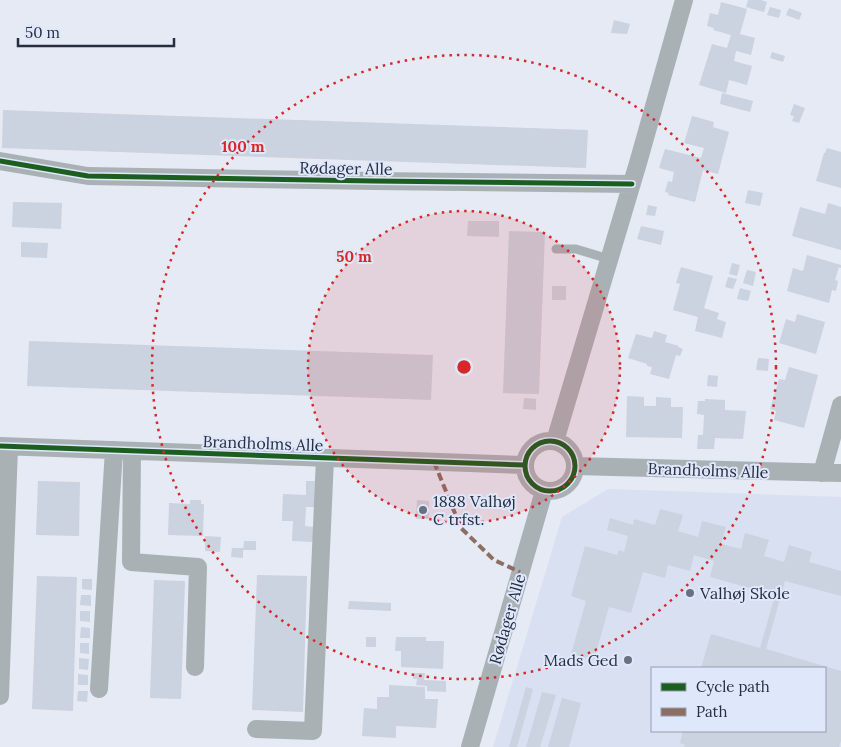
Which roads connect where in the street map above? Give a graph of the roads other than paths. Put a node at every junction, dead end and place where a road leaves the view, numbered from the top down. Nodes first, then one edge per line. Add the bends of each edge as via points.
1 (684, 0) edge
2 (0, 161) edge
3 (632, 184) junction
4 (556, 248) dead end
5 (610, 259) junction
6 (841, 405) edge
7 (555, 441) junction
8 (4, 446) edge
9 (114, 450) junction
10 (132, 451) junction
11 (325, 458) junction
12 (524, 465) junction
13 (576, 466) junction
14 (822, 473) junction
15 (841, 473) edge
16 (544, 491) junction
17 (195, 667) dead end
18 (99, 690) dead end
19 (0, 696) edge
20 (256, 729) dead end
21 (470, 747) edge

1 - 3 street
2 - 3 street, Rødager Alle via 88,176
3 - 5 street
4 - 5 lane via 576,249
5 - 7 street
6 - 14 street
7 - 12 street via 547,440 531,448
7 - 13 street via 570,450
8 - 9 street, Brandholms Alle
8 - 19 street, Brandholms Alle
9 - 10 street, Brandholms Alle
9 - 18 street
10 - 11 street, Brandholms Alle
10 - 17 street via 131,562 198,567
11 - 12 street, Brandholms Alle
11 - 20 street, Brandholms Alle via 313,731
12 - 16 street via 530,481
13 - 14 street, Brandholms Alle
13 - 16 street via 566,486
14 - 15 street, Brandholms Alle
16 - 21 street, Rødager Alle

